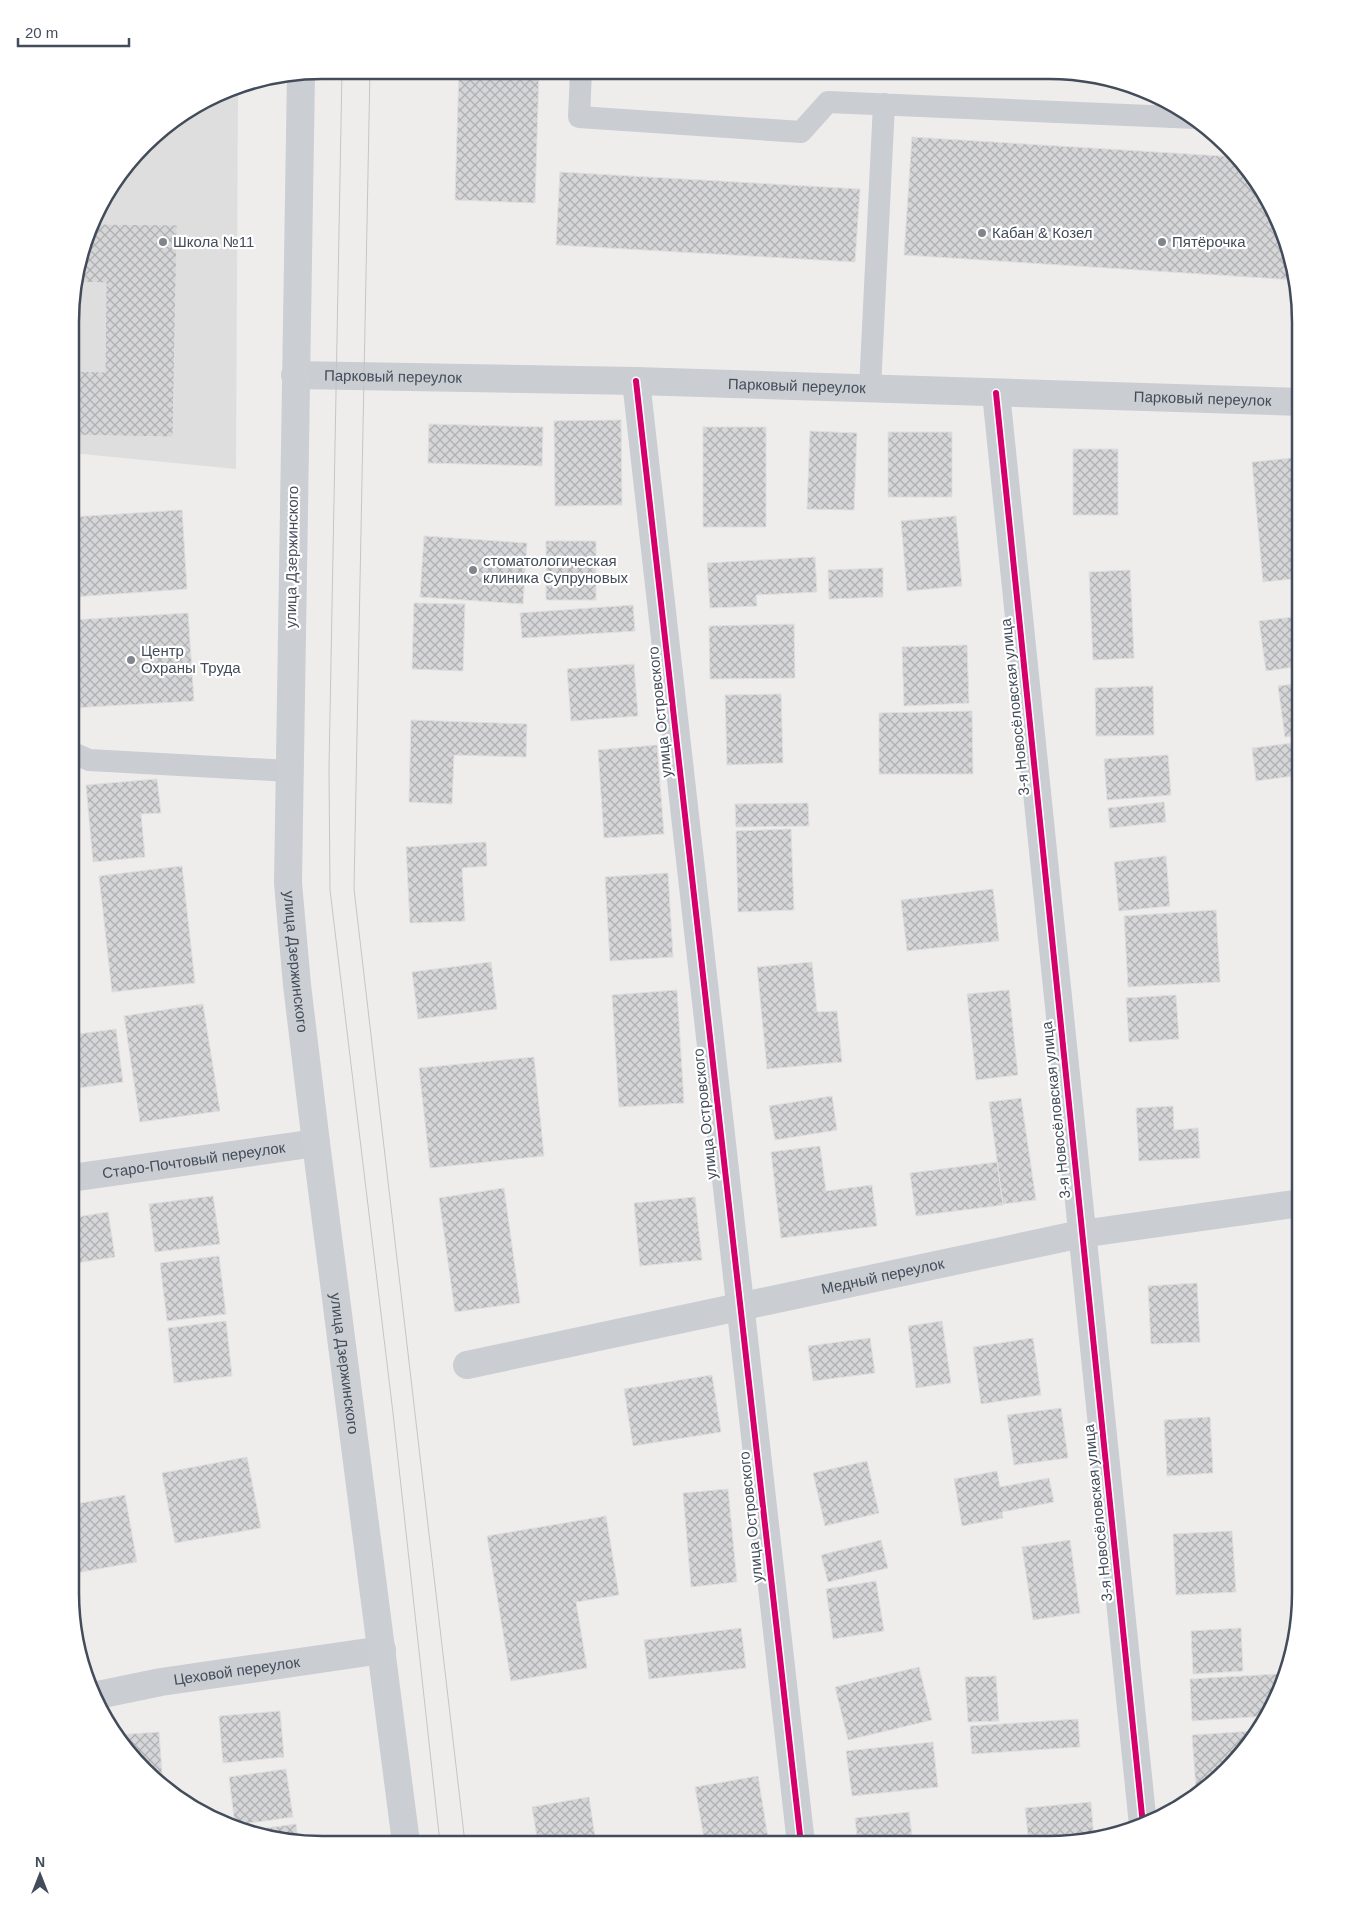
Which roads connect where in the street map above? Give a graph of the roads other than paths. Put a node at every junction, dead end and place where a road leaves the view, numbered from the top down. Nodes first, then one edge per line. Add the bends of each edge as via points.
1 (581, 79) edge
2 (301, 80) edge
3 (884, 104) junction
4 (1180, 117) edge
5 (295, 375) junction
6 (636, 382) junction
7 (870, 388) junction
8 (996, 392) junction
9 (1292, 402) edge
10 (79, 756) edge
11 (288, 771) junction
12 (316, 1143) junction
13 (79, 1177) edge
14 (1292, 1203) edge
15 (1081, 1234) junction
16 (740, 1307) junction
17 (467, 1365) dead end
18 (382, 1650) junction
19 (101, 1694) edge
20 (1142, 1818) edge
21 (405, 1836) edge
22 (800, 1836) edge

1 - 3 lane via 579,117 801,132 828,102
2 - 5 main road, улица Дзержинского
3 - 4 lane
3 - 7 lane
5 - 6 street, Парковый переулок
5 - 11 main road, улица Дзержинского
6 - 7 street, Парковый переулок
6 - 16 street, улица Островского
7 - 8 street, Парковый переулок
8 - 9 street, Парковый переулок
8 - 15 street, 3-я Новосёловская улица
10 - 11 lane via 89,760
11 - 12 main road, улица Дзержинского via 288,883
12 - 13 street, Старо-Почтовый переулок
12 - 18 main road, улица Дзержинского
14 - 15 street, Медный переулок
15 - 16 street, Медный переулок
15 - 20 street, 3-я Новосёловская улица
16 - 17 street, Медный переулок
16 - 22 street, улица Островского
18 - 19 street, Цеховой переулок via 161,1682
18 - 21 main road, улица Дзержинского

